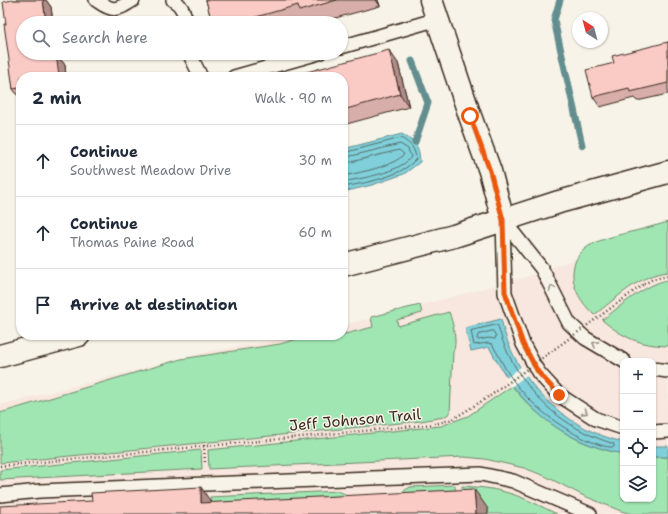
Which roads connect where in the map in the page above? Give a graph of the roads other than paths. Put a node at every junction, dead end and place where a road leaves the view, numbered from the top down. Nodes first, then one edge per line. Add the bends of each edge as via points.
1 (96, 0) edge
2 (133, 0) edge
3 (173, 0) edge
4 (435, 10) edge
5 (185, 16) edge
6 (348, 44) edge
7 (192, 60) edge
8 (294, 60) edge
9 (198, 72) edge
10 (252, 72) edge
11 (668, 172) edge
12 (503, 220) junction
13 (348, 264) edge
14 (59, 340) edge
15 (0, 355) edge
16 (620, 359) edge
17 (656, 369) edge
18 (668, 371) edge
19 (620, 427) edge
20 (668, 431) edge
21 (656, 432) edge
22 (0, 494) edge
23 (590, 514) edge

1 - 2 lane via 108,8 122,8
3 - 5 lane via 184,10
4 - 6 lane
4 - 12 main road via 490,171
7 - 9 lane
8 - 10 lane
11 - 12 main road
12 - 13 main road via 454,236
16 -> 12 lane via 585,338 569,323 544,273
12 -> 19 lane via 505,292 523,344 538,372 559,395 596,419
14 - 15 main road
17 - 18 lane
20 - 21 lane
22 - 23 lane via 480,474 512,481

